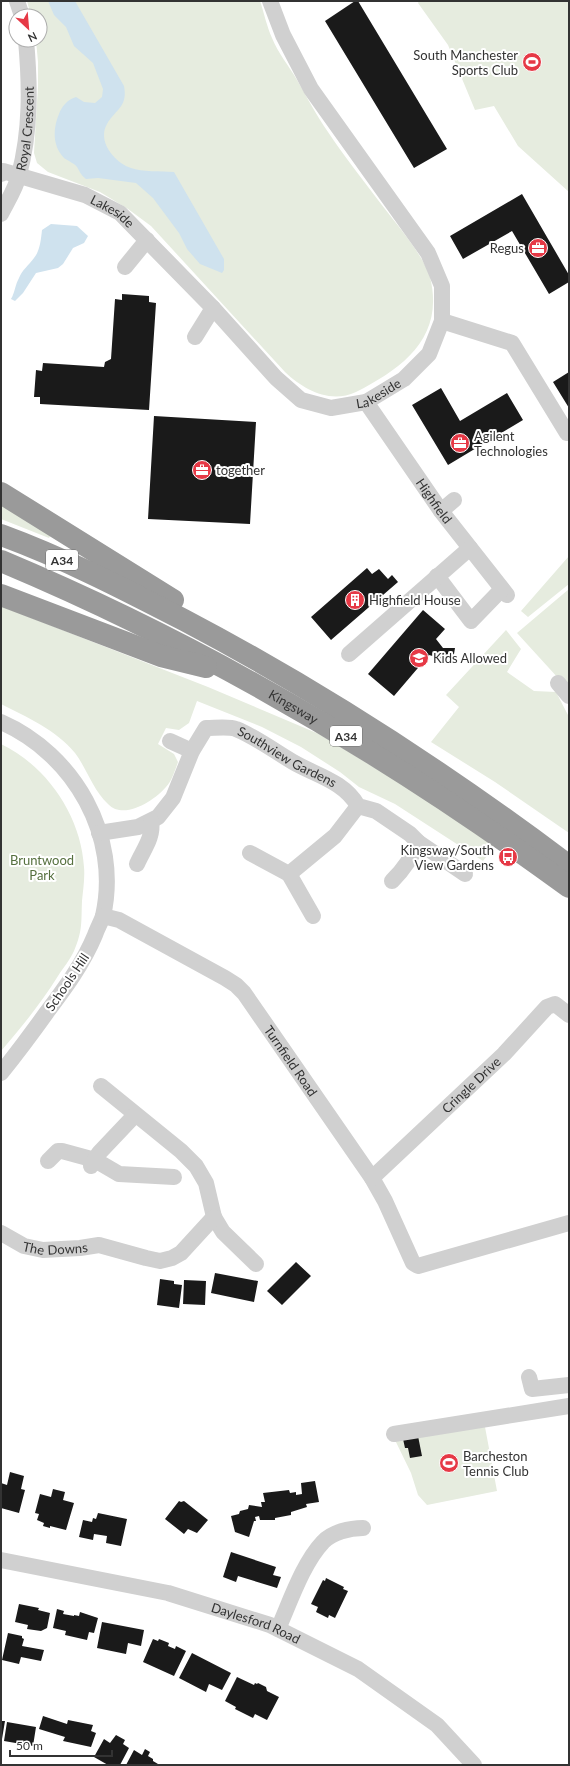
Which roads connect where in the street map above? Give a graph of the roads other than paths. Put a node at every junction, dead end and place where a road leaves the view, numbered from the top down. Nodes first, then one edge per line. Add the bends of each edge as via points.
1 (270, 1) edge
2 (27, 48) edge
3 (1, 174) edge
4 (19, 176) junction
5 (1, 214) edge
6 (147, 240) junction
7 (125, 268) dead end
8 (213, 308) junction
9 (442, 321) junction
10 (195, 337) dead end
11 (366, 402) junction
12 (567, 433) dead end
13 (1, 493) edge
14 (454, 500) dead end
15 (441, 511) junction
16 (1, 535) edge
17 (470, 548) junction
18 (1, 561) edge
19 (437, 576) junction
20 (1, 595) edge
21 (348, 654) dead end
22 (255, 659) junction
23 (242, 676) junction
24 (558, 683) dead end
25 (569, 696) edge
26 (1, 722) edge
27 (170, 741) dead end
28 (192, 751) junction
29 (358, 806) junction
30 (151, 821) junction
31 (99, 833) junction
32 (418, 842) junction
33 (250, 853) dead end
34 (137, 864) dead end
35 (569, 866) edge
36 (289, 874) junction
37 (465, 874) dead end
38 (392, 881) dead end
39 (569, 887) edge
40 (103, 916) junction
41 (314, 916) dead end
42 (569, 1015) edge
43 (1, 1073) edge
44 (102, 1086) dead end
45 (135, 1115) junction
46 (48, 1162) dead end
47 (93, 1163) junction
48 (174, 1177) dead end
49 (372, 1178) junction
50 (214, 1217) junction
51 (569, 1223) edge
52 (1, 1233) edge
53 (256, 1264) dead end
54 (529, 1377) dead end
55 (569, 1385) edge
56 (569, 1406) edge
57 (394, 1434) dead end
58 (363, 1528) dead end
59 (1, 1560) edge
60 (278, 1629) junction
61 (474, 1765) edge

1 - 9 street, Lakeside via 283,35 311,89 428,253 442,286
2 - 4 street, Royal Crescent via 30,86 28,125
3 - 4 street, Lakeside via 3,170
4 - 5 street, Royal Crescent
4 - 6 street, Lakeside via 86,195 120,213
6 - 7 street
6 - 8 street, Lakeside
8 - 10 street
8 - 11 street, Lakeside via 276,378 301,400 331,408
9 - 11 street, Lakeside via 429,354 404,379
9 - 12 street via 512,343
11 - 15 street, Highfield
13 - 22 highway via 185,607
14 - 15 street
15 - 17 street, Highfield
16 - 22 highway, Kingsway / A34 via 122,588
17 - 19 street
17 - 19 street, Highfield via 504,592 471,621
18 - 23 highway, Kingsway / A34 via 108,609
19 - 21 street
20 - 23 highway via 161,656
22 - 35 highway, Kingsway / A34 via 368,726
23 - 39 highway, Kingsway / A34 via 356,742 506,841
24 - 25 street
26 - 31 street, Schools Hill via 32,739 68,772 84,795
27 - 28 street
28 - 29 street, Southview Gardens via 206,728 235,728 294,763 333,782 352,796
28 - 30 street via 173,798 165,810
29 - 32 street via 376,811
29 - 36 street via 335,836
30 - 31 street via 138,827
30 - 34 street via 151,836
31 - 40 street, Schools Hill via 106,881
32 - 37 street
32 - 38 street via 412,858
33 - 36 street
36 - 41 street
40 - 43 street, Schools Hill via 87,955
40 - 49 street, Turnfield Road via 119,920 236,985
42 - 49 street, Cringle Drive via 555,1004 547,1007 504,1054
44 - 45 street
45 - 47 street via 99,1153
45 - 50 street via 196,1166 206,1183
46 - 47 street via 58,1152
47 - 48 street via 119,1174
49 - 51 street, Turnfield Road via 413,1263 418,1266
50 - 52 street, The Downs via 180,1253 160,1261 99,1245 43,1250 24,1246
50 - 53 street via 223,1232
54 - 55 street via 532,1389
56 - 57 street
58 - 60 street via 352,1528 324,1540 305,1569
59 - 60 street, Daylesford Road via 168,1593
60 - 61 street, Daylesford Road via 358,1669 437,1725

